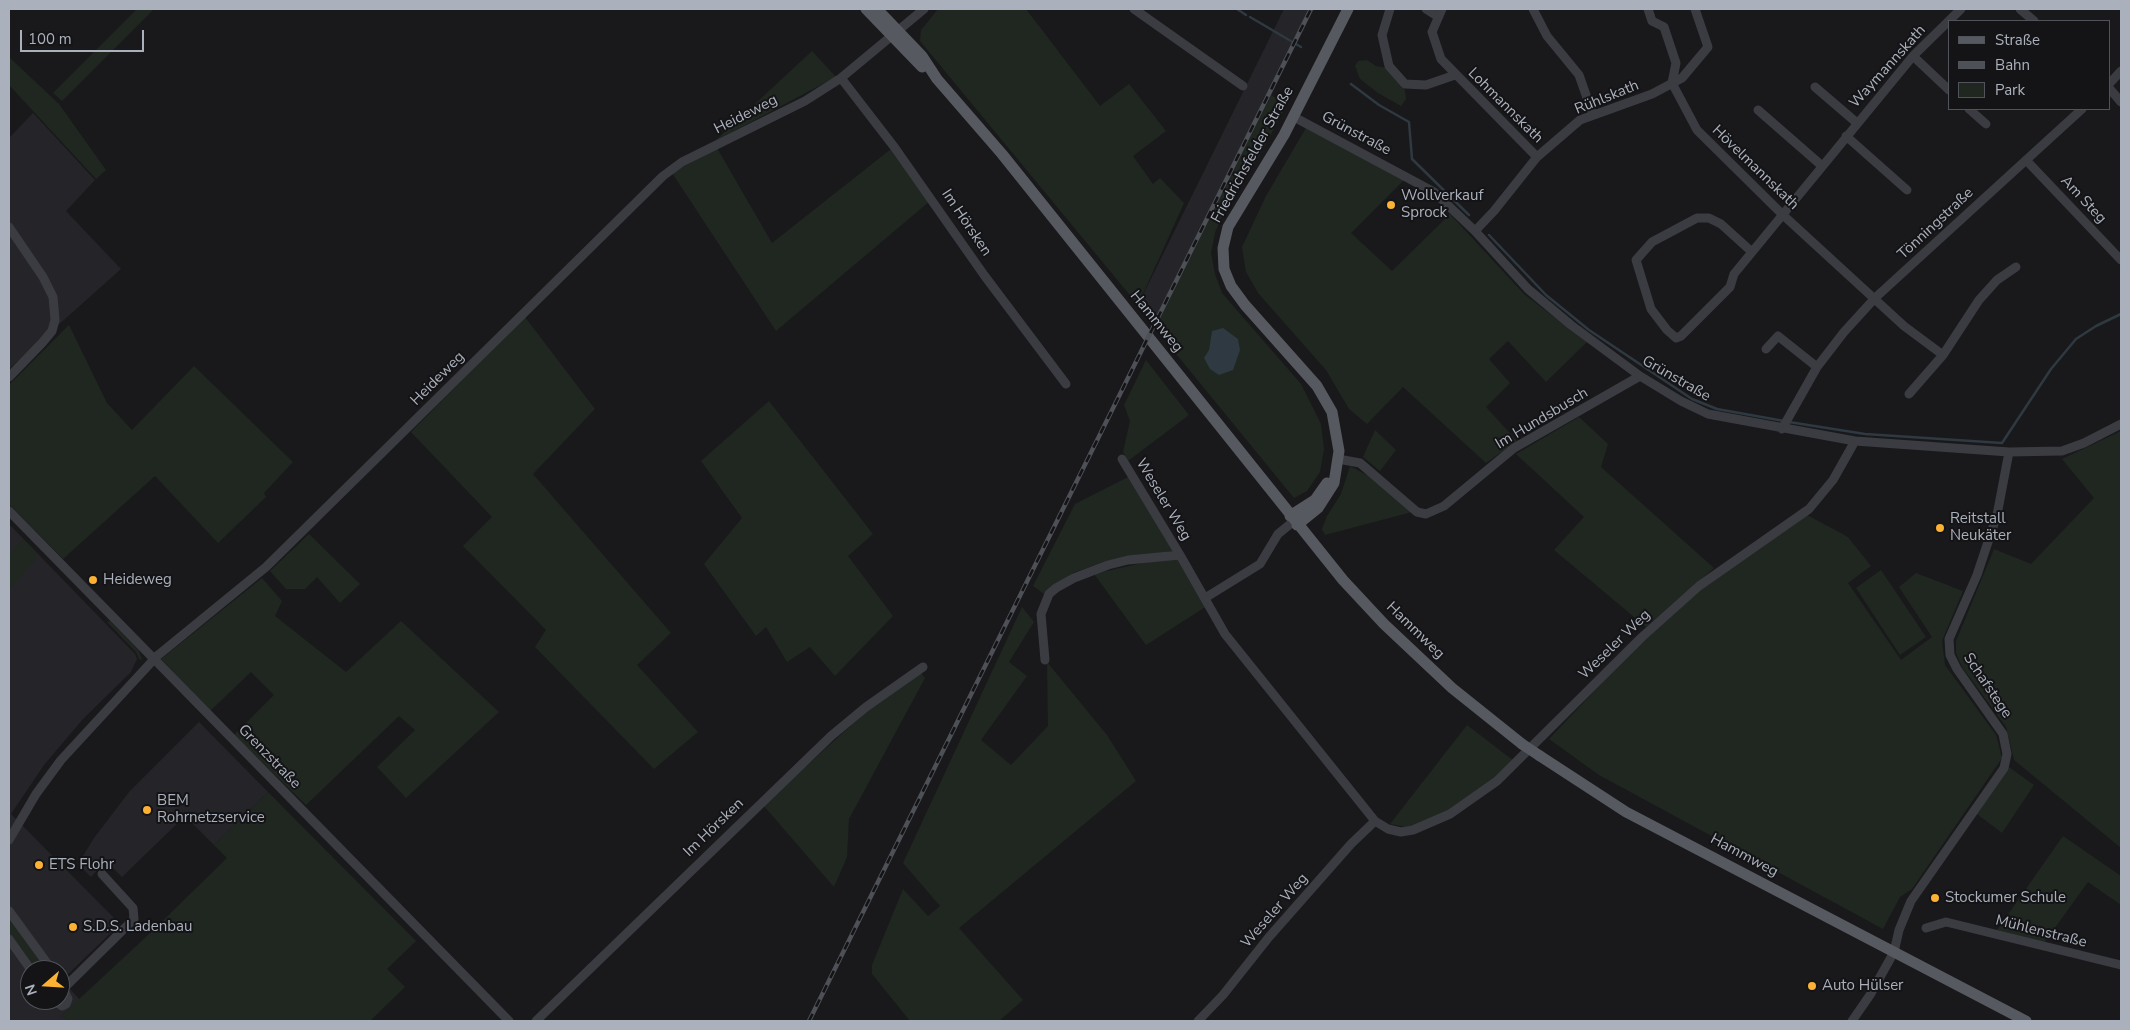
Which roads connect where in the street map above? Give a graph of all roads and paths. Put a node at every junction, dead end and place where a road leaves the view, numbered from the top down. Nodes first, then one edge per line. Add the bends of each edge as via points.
1 (866, 9) edge
2 (877, 9) edge
3 (924, 9) edge
4 (1134, 9) edge
5 (1348, 9) edge
6 (1390, 9) edge
7 (1426, 9) edge
8 (1533, 9) edge
9 (1648, 9) edge
10 (1695, 9) edge
11 (1961, 9) edge
12 (2020, 9) edge
13 (1440, 12) edge
14 (1950, 20) edge
15 (2033, 20) edge
16 (1948, 21) edge
17 (896, 34) junction
18 (1912, 56) junction
19 (2121, 71) edge
20 (1455, 74) junction
21 (841, 78) junction
22 (1672, 83) junction
23 (2110, 83) edge
24 (1243, 86) dead end
25 (1816, 87) dead end
26 (1948, 89) edge
27 (2110, 89) edge
28 (2121, 102) edge
29 (1758, 110) dead end
30 (1970, 110) edge
31 (2081, 110) edge
32 (1594, 115) junction
33 (1294, 116) junction
34 (1857, 123) junction
35 (1986, 124) dead end
36 (1846, 136) junction
37 (1536, 157) junction
38 (2026, 160) junction
39 (1821, 165) junction
40 (1907, 190) dead end
41 (1783, 215) junction
42 (9, 227) edge
43 (1475, 231) junction
44 (1752, 252) junction
45 (2120, 260) edge
46 (2016, 268) dead end
47 (1875, 298) junction
48 (1766, 349) dead end
49 (1944, 354) junction
50 (1817, 368) junction
51 (9, 376) edge
52 (1640, 376) junction
53 (1066, 384) dead end
54 (1909, 394) dead end
55 (2121, 424) edge
56 (1782, 429) junction
57 (1855, 441) junction
58 (2009, 452) junction
59 (1122, 459) dead end
60 (1338, 463) junction
61 (9, 511) edge
62 (1294, 521) junction
63 (1180, 555) junction
64 (1205, 598) junction
65 (154, 659) junction
66 (1045, 660) dead end
67 (923, 667) dead end
68 (1375, 821) junction
69 (9, 840) edge
70 (102, 874) dead end
71 (9, 911) edge
72 (1926, 928) dead end
73 (9, 939) edge
74 (1886, 948) junction
75 (24, 960) edge
76 (45, 960) edge
77 (2121, 965) edge
78 (70, 978) edge
79 (509, 1021) edge
80 (536, 1021) edge
81 (1198, 1021) edge
82 (1852, 1021) edge
83 (2026, 1021) edge

1 - 17 main road, Hammweg
2 - 17 main road, Hammweg
3 - 17 street, Heideweg
4 - 24 street
5 - 33 main road, Friedrichsfelder Straße
6 - 20 street, Lohmannskath via 1382,35 1389,66 1405,84 1426,85
7 - 13 street, Lohmannskath
8 - 32 street via 1547,36 1579,75
9 - 22 street via 1652,21 1664,27 1676,62
10 - 22 street, Rühlskath via 1708,47 1682,78
11 - 14 street, Waymannskath
12 - 15 street
13 - 20 street, Lohmannskath via 1432,32 1441,59
16 - 18 street, Waymannskath
17 - 21 street, Heideweg
17 - 62 main road, Hammweg via 922,56
18 - 26 street
18 - 34 street, Waymannskath
19 - 23 street
20 - 37 street, Lohmannskath
21 - 53 street, Im Hörsken via 901,155 984,275
21 - 65 street, Heideweg via 805,101 682,162 663,176 266,567
22 - 32 street, Rühlskath via 1652,94
22 - 41 street, Hövelmannskath via 1697,130
25 - 34 street, Waymannskath
27 - 28 street
29 - 39 street
30 - 35 street
31 - 38 street, Tönningstraße
32 - 37 street, Rühlskath via 1580,120
33 - 43 street, Grünstraße via 1434,192
33 - 60 main road, Friedrichsfelder Straße via 1228,227 1222,258 1227,278 1238,297 1317,386 1332,412 1338,437
34 - 36 street, Waymannskath
36 - 39 street, Waymannskath
36 - 40 street
37 - 43 street, Rühlskath
38 - 45 street, Am Steg
38 - 47 street, Tönningstraße
39 - 41 street, Waymannskath
41 - 44 street, Waymannskath
41 - 47 street, Hövelmannskath
42 - 51 street via 53,297 55,320 52,331
43 - 52 street, Grünstraße via 1528,289
44 - 44 street, Waymannskath via 1717,302 1676,338 1651,309 1636,260 1652,242 1697,218 1709,218 1720,224
46 - 49 street via 1997,280 1979,300
47 - 49 street, Hövelmannskath via 1904,326
47 - 50 street, Tönningstraße
48 - 50 street via 1778,336
49 - 54 street
50 - 56 street, Tönningstraße
52 - 56 street, Grünstraße via 1708,414
52 - 60 street, Im Hundsbusch via 1514,448 1444,506 1426,514 1417,512 1360,464
55 - 58 street, Grünstraße via 2062,451
56 - 57 street, Grünstraße
57 - 58 street, Grünstraße
57 - 68 street, Weseler Weg via 1833,480 1809,509 1699,586 1642,637 1497,781 1450,814 1413,830 1388,829
58 - 74 street, Schafstege via 1997,516 1977,575 1949,639 1950,655 1957,669 2003,734 2007,754 2004,768 1912,901 1899,930
59 - 63 street, Weseler Weg
60 - 62 main road via 1315,500
61 - 65 street, Grenzstraße
62 - 64 street via 1278,534 1260,564
62 - 74 main road, Hammweg, bridge via 1384,624 1452,688 1522,744 1626,812
63 - 64 street, Weseler Weg
63 - 66 street, Weseler Weg via 1108,565 1056,588 1049,594 1041,614
64 - 68 street, Weseler Weg via 1225,634
65 - 69 street, Heideweg via 61,760
65 - 79 street, Grenzstraße
67 - 80 street, Im Hörsken via 829,738
68 - 81 street, Weseler Weg via 1281,923
70 - 78 street via 133,908 134,919
71 - 76 street
72 - 77 street, Mühlenstraße via 1946,922
73 - 75 street
74 - 82 street, Schafstege via 1870,995
74 - 83 main road, Hammweg

